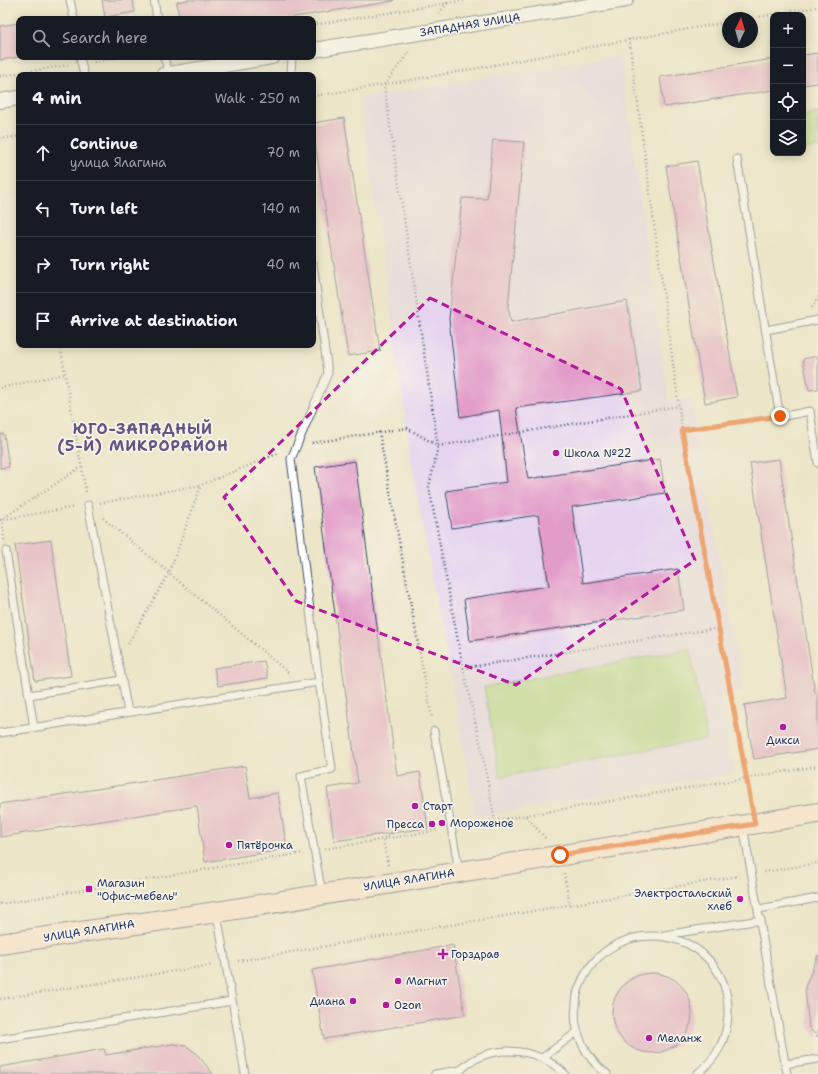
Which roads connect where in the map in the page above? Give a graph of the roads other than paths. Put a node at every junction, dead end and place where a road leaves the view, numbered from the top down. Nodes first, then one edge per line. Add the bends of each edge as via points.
1 (70, 0) edge
2 (154, 0) edge
3 (626, 0) edge
4 (573, 4) edge
5 (73, 16) edge
6 (157, 16) edge
7 (316, 49) edge
8 (81, 60) edge
9 (164, 60) edge
10 (254, 60) edge
11 (292, 60) edge
12 (83, 72) edge
13 (166, 72) edge
14 (184, 72) edge
15 (291, 72) edge
16 (16, 98) edge
17 (0, 101) edge
18 (737, 160) dead end
19 (316, 286) edge
20 (818, 320) edge
21 (766, 330) junction
22 (818, 463) edge
23 (88, 505) road end
24 (6, 551) road end
25 (122, 680) junction
26 (319, 682) junction
27 (28, 695) junction
28 (128, 712) junction
29 (34, 728) junction
30 (434, 731) road end
31 (0, 733) edge
32 (818, 813) edge
33 (749, 825) junction
34 (459, 872) junction
35 (322, 894) junction
36 (818, 898) edge
37 (759, 909) junction
38 (217, 912) junction
39 (761, 920) junction
40 (658, 936) junction
41 (0, 944) edge
42 (232, 1001) junction
43 (577, 1032) junction
44 (0, 1039) edge
45 (542, 1058) junction
46 (818, 1059) edge
47 (785, 1064) junction
48 (459, 1072) edge
49 (245, 1074) edge
50 (435, 1074) edge
51 (564, 1074) edge
52 (606, 1074) edge
53 (697, 1074) edge
54 (787, 1074) edge

1 - 5 lane
2 - 6 lane
3 - 4 street, ЗАПАДНАЯ УЛИЦА
4 - 7 street, ЗАПАДНАЯ УЛИЦА
8 - 12 lane
9 - 13 lane
10 - 14 street
11 - 15 lane
16 - 17 street
18 - 21 lane
19 - 26 lane via 328,373 291,459
20 - 21 lane
21 - 22 lane via 780,416 810,411
23 - 25 lane
24 - 27 lane
25 - 27 lane
25 - 28 lane
26 - 28 lane
26 - 35 lane via 332,769 301,776
27 - 29 lane
28 - 29 lane
29 - 31 lane
30 - 34 lane
32 - 33 street, УЛИЦА ЯЛАГИНА
33 - 34 street, УЛИЦА ЯЛАГИНА
33 - 37 lane via 752,874
34 - 35 street, УЛИЦА ЯЛАГИНА
35 - 38 street, УЛИЦА ЯЛАГИНА
36 - 37 lane
37 - 39 lane
38 - 41 street, УЛИЦА ЯЛАГИНА
38 - 42 lane
39 - 40 lane
39 - 47 lane
40 - 43 lane via 625,940 597,958 586,972 578,989 575,1012
40 - 53 lane via 688,944 705,956 724,986 728,1004 728,1026 720,1049 709,1064
42 - 44 lane
42 - 49 lane
43 - 45 lane
43 - 52 lane via 585,1051
45 - 48 lane via 526,1052 501,1051 474,1060
45 - 51 lane
46 - 47 lane
47 - 54 lane
48 - 50 lane

